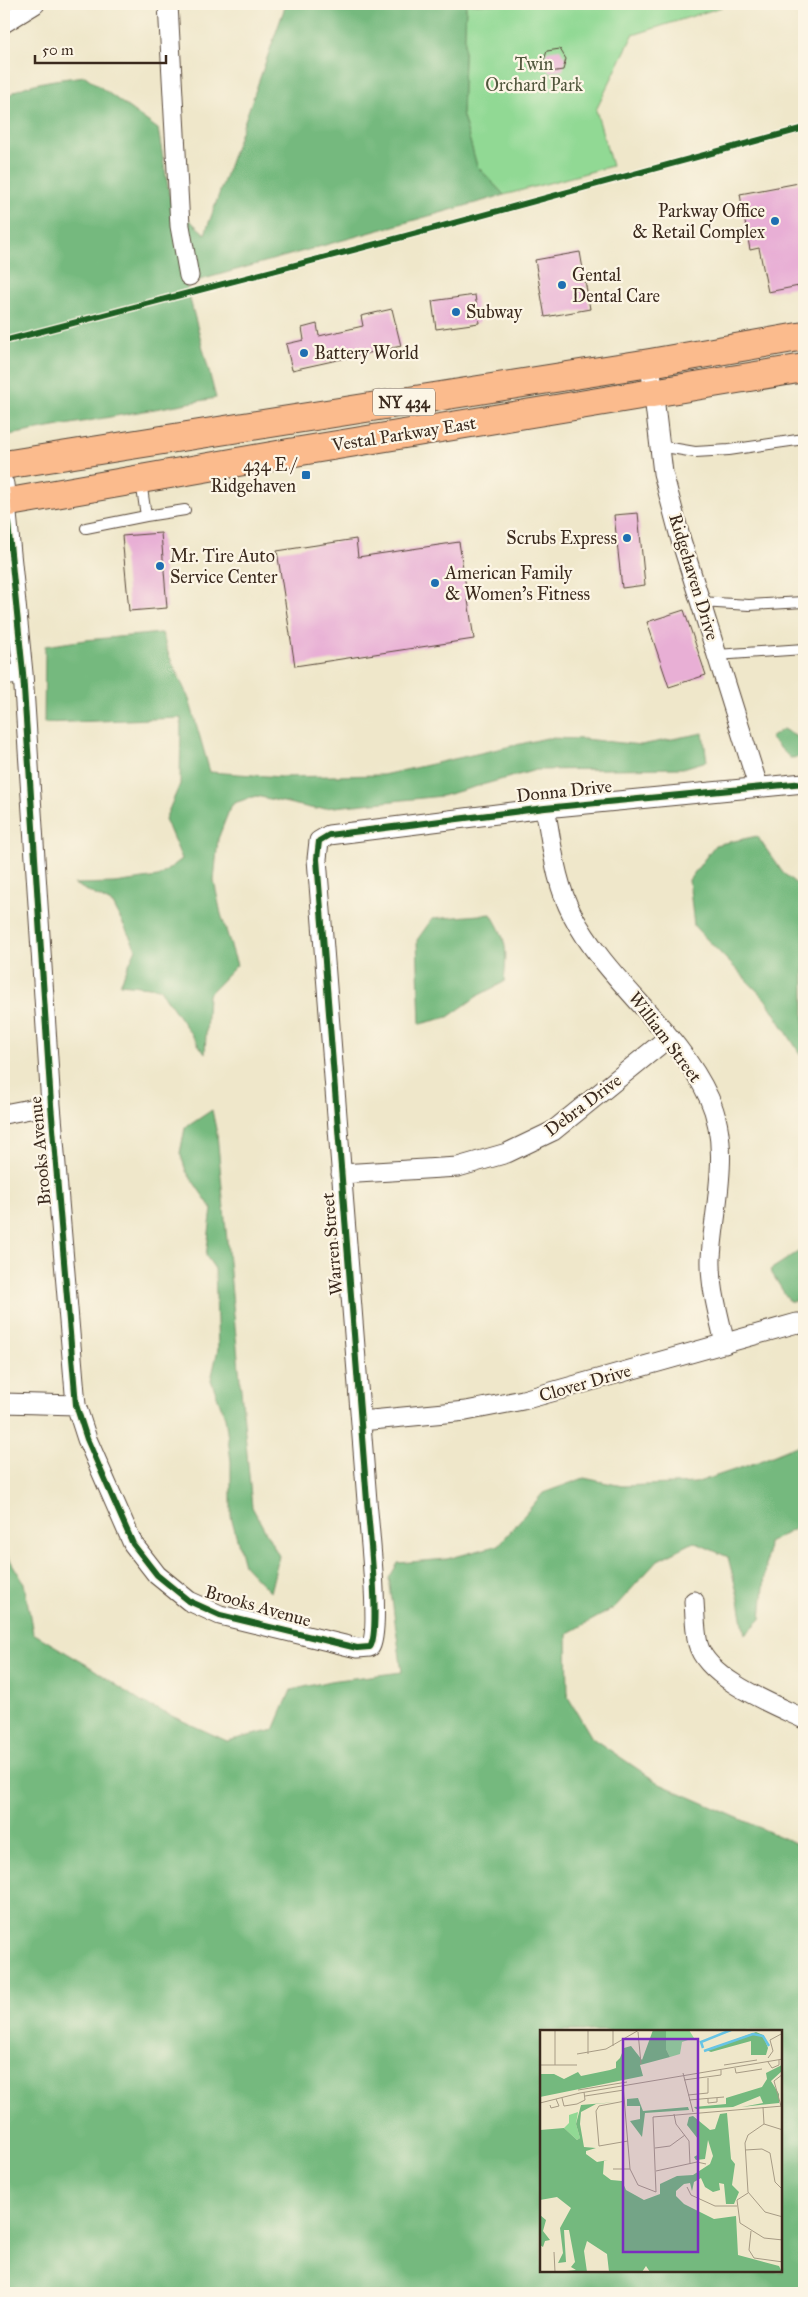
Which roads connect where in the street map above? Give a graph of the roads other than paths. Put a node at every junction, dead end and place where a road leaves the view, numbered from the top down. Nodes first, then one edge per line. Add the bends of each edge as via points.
1 (35, 4) edge
2 (168, 4) edge
3 (4, 23) edge
4 (189, 276) dead end
5 (804, 336) edge
6 (650, 363) junction
7 (804, 368) edge
8 (652, 395) junction
9 (804, 439) edge
10 (659, 446) junction
11 (4, 465) edge
12 (141, 479) junction
13 (4, 497) edge
14 (185, 510) dead end
15 (146, 516) junction
16 (86, 528) dead end
17 (7, 550) edge
18 (701, 602) junction
19 (804, 602) edge
20 (804, 649) edge
21 (717, 655) junction
22 (22, 673) junction
23 (4, 676) edge
24 (804, 783) edge
25 (758, 786) junction
26 (545, 808) junction
27 (328, 835) joint
28 (668, 1038) junction
29 (51, 1105) junction
30 (4, 1114) edge
31 (341, 1174) junction
32 (804, 1324) edge
33 (725, 1344) junction
34 (4, 1403) edge
35 (76, 1405) junction
36 (361, 1421) junction
37 (694, 1601) dead end
38 (362, 1647) joint
39 (804, 1719) edge

1 - 3 street
2 - 4 street via 180,226
5 - 6 main road, Vestal Parkway East / NY 434
6 - 8 street, Ridgehaven Drive
6 - 11 main road, Vestal Parkway East / NY 434
7 - 8 main road, Vestal Parkway East / NY 434
8 - 10 street, Ridgehaven Drive
8 - 12 main road, Vestal Parkway East / NY 434
9 - 10 lane via 695,452
10 - 18 street, Ridgehaven Drive via 663,472
12 - 13 main road, Vestal Parkway East / NY 434
12 - 15 lane
13 - 17 street, Brooks Avenue
14 - 15 lane
15 - 16 lane
17 - 22 street, Brooks Avenue
18 - 19 lane via 749,606
18 - 21 street, Ridgehaven Drive
20 - 21 lane
21 - 25 street, Ridgehaven Drive
22 - 23 street
22 - 29 street, Brooks Avenue
24 - 25 street, Donna Drive
25 - 26 street, Donna Drive
26 - 27 street, Donna Drive
26 - 28 street, William Street via 559,879 570,912 584,936
27 - 31 street, Warren Street via 319,841 317,859
28 - 31 street, Debra Drive via 553,1131 506,1153 458,1167
28 - 33 street, William Street via 709,1098 720,1133 720,1177 711,1259 713,1287
29 - 30 street
29 - 35 street, Brooks Avenue
31 - 36 street, Warren Street
32 - 33 street, Clover Drive via 797,1323
33 - 36 street, Clover Drive via 523,1400 466,1411
34 - 35 street
35 - 38 street, Brooks Avenue via 87,1439 133,1544 157,1575 189,1601 220,1615
36 - 38 street, Warren Street via 375,1623 374,1642 370,1647
37 - 39 street via 699,1646 708,1662 735,1685

